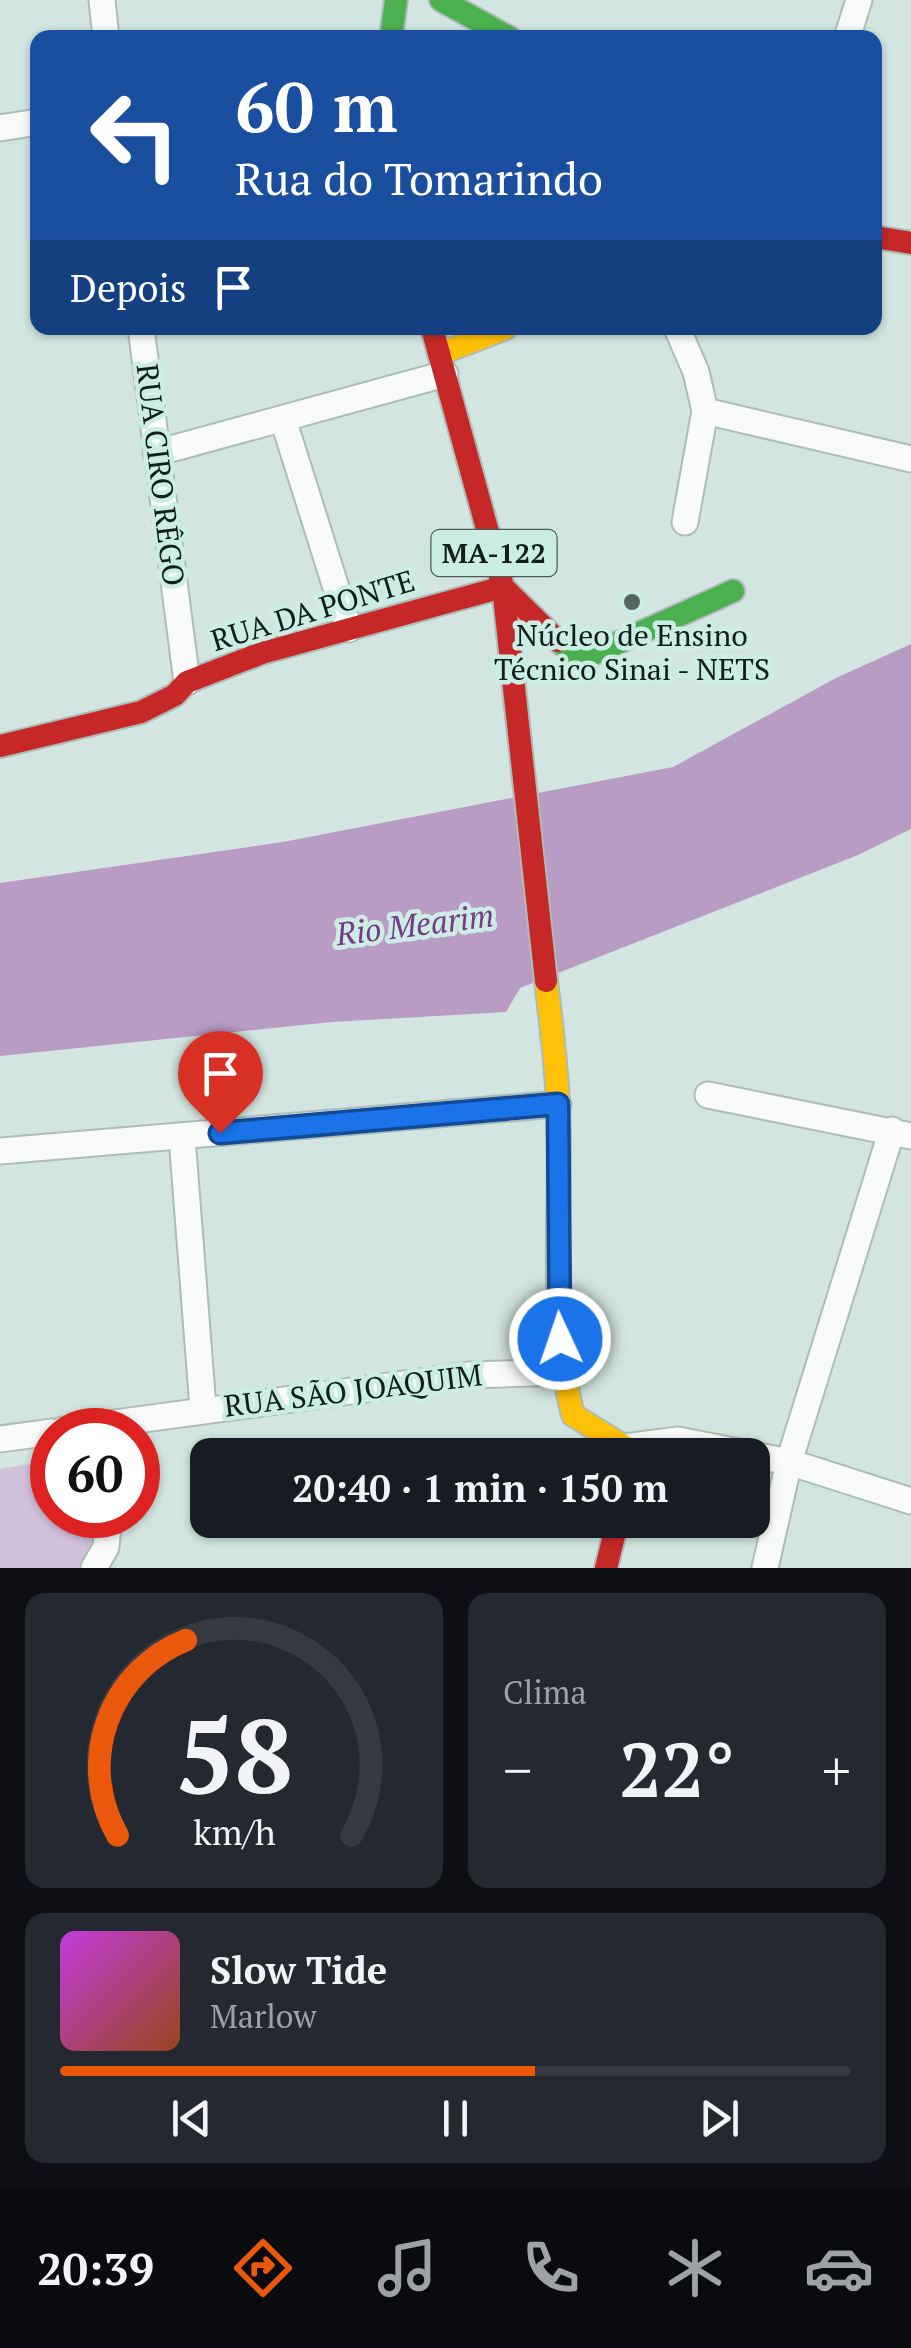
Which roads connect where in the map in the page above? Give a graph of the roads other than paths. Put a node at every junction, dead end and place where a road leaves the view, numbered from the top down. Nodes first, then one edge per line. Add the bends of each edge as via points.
1 (102, 0) edge
2 (396, 0) edge
3 (442, 0) edge
4 (858, 0) edge
5 (105, 30) edge
6 (392, 30) edge
7 (496, 30) edge
8 (850, 30) edge
9 (30, 123) edge
10 (0, 128) edge
11 (882, 238) edge
12 (911, 243) edge
13 (142, 335) edge
14 (434, 335) edge
15 (494, 335) edge
16 (680, 335) edge
17 (442, 364) junction
18 (705, 411) junction
19 (283, 419) junction
20 (156, 454) junction
21 (911, 459) edge
22 (685, 522) dead end
23 (503, 587) junction
24 (733, 591) dead end
25 (349, 629) junction
26 (186, 682) junction
27 (0, 746) edge
28 (708, 1095) dead end
29 (558, 1104) junction
30 (902, 1133) edge
31 (182, 1136) junction
32 (0, 1152) edge
33 (562, 1372) junction
34 (204, 1408) junction
35 (160, 1417) edge
36 (30, 1435) edge
37 (608, 1438) edge
38 (0, 1439) edge
39 (770, 1458) edge
40 (789, 1462) junction
41 (911, 1500) edge
42 (107, 1538) edge
43 (614, 1538) edge
44 (631, 1538) edge
45 (94, 1568) edge
46 (606, 1568) edge
47 (625, 1568) edge
48 (765, 1568) edge

1 - 5 street
2 - 6 main road
3 - 7 main road
4 - 8 street
9 - 10 street
11 - 12 main road
13 - 20 street, RUA CIRO RÊGO
14 - 17 main road, MA-122
15 - 17 main road
16 - 18 street
17 - 19 street
17 - 23 main road, MA-122
18 - 21 street
18 - 22 street
19 - 20 street
19 - 25 street
20 - 26 street, RUA CIRO RÊGO
23 - 24 main road via 523,599 562,648 582,659
23 - 25 main road, RUA DA PONTE
23 - 29 main road, MA-122
25 - 26 main road, RUA DA PONTE via 262,652
26 - 27 main road, RUA DA PONTE via 176,695 141,712
28 - 30 street
29 - 31 street
29 - 33 main road, MA-122
30 - 40 street
31 - 32 street
31 - 34 street, RUA SÃO JOAQUIM
33 - 34 street, RUA SÃO JOAQUIM via 470,1375
33 - 37 main road, MA-122 via 573,1415
34 - 35 street, RUA SÃO JOAQUIM
36 - 38 street
39 - 40 street
40 - 41 street
40 - 48 street
42 - 45 street
43 - 46 main road
44 - 47 main road

